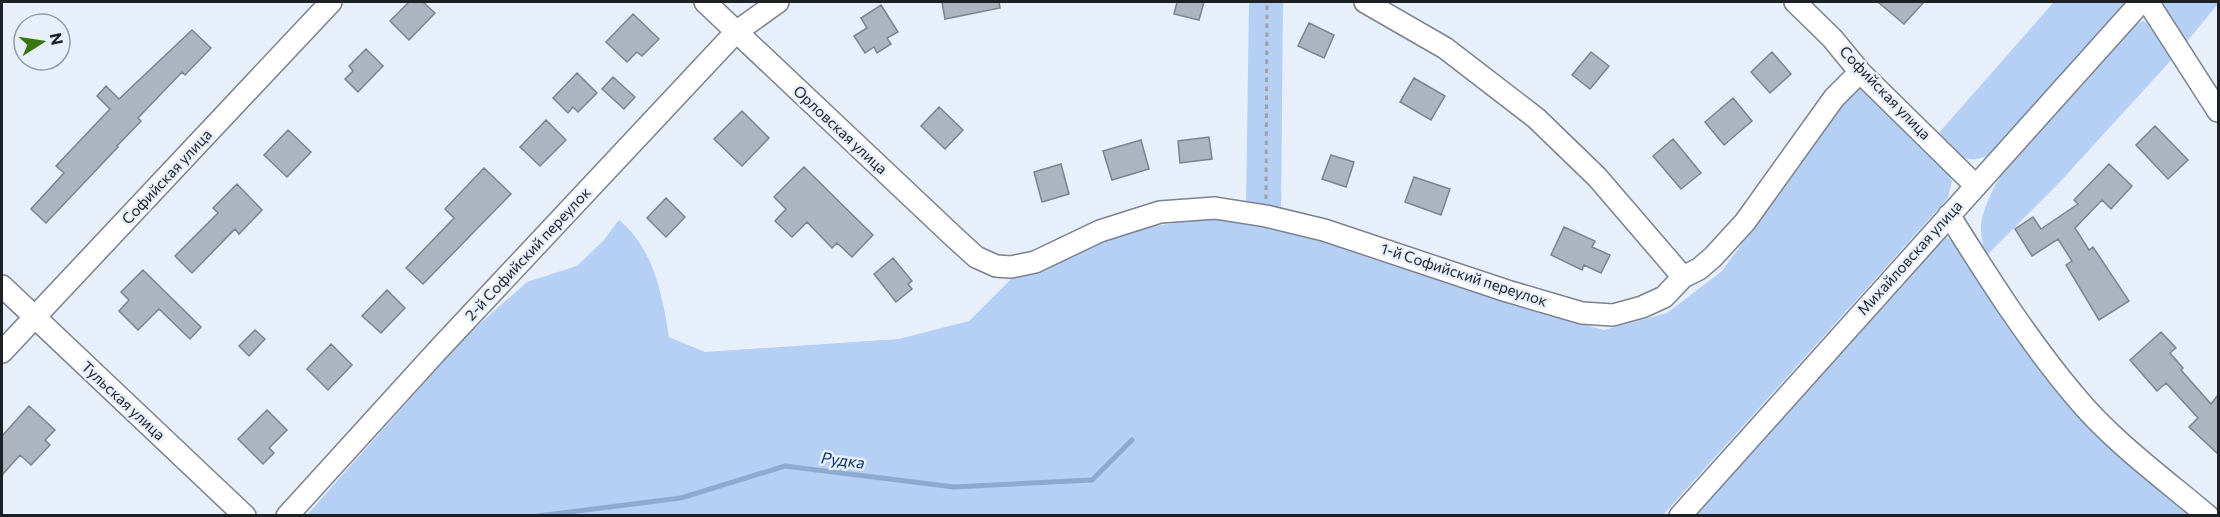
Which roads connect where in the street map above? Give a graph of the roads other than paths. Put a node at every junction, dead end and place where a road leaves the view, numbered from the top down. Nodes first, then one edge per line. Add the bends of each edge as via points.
1 (331, 2) edge
2 (705, 2) edge
3 (778, 2) edge
4 (1365, 2) edge
5 (1795, 2) edge
6 (2141, 2) edge
7 (2148, 2) edge
8 (736, 32) junction
9 (1860, 72) junction
10 (2218, 111) edge
11 (1975, 185) junction
12 (1948, 215) junction
13 (976, 257) joint
14 (1683, 277) junction
15 (2, 286) edge
16 (34, 317) junction
17 (2, 352) edge
18 (245, 516) edge
19 (287, 516) edge
20 (1680, 516) edge
21 (2208, 516) edge

1 - 16 street, Софийская улица
2 - 8 street, Орловская улица
3 - 8 street, 2-й Софийский переулок
4 - 14 street via 1445,48 1536,118 1597,177
5 - 9 street, Софийская улица
6 - 11 street, Михайловская улица
7 - 10 street
8 - 13 street, Орловская улица
8 - 19 street, 2-й Софийский переулок
9 - 11 street, Софийская улица
9 - 14 street, 1-й Софийский переулок via 1834,98 1745,222 1713,257
11 - 12 street, Михайловская улица
12 - 20 street, Михайловская улица
12 - 21 street via 2012,316 2076,398
13 - 14 street, 1-й Софийский переулок via 996,267 1011,267 1035,262 1100,231 1160,212 1215,208 1266,216 1376,246 1582,313 1613,315 1642,308 1664,297
15 - 16 street, Тульская улица
16 - 17 street, Софийская улица
16 - 18 street, Тульская улица

